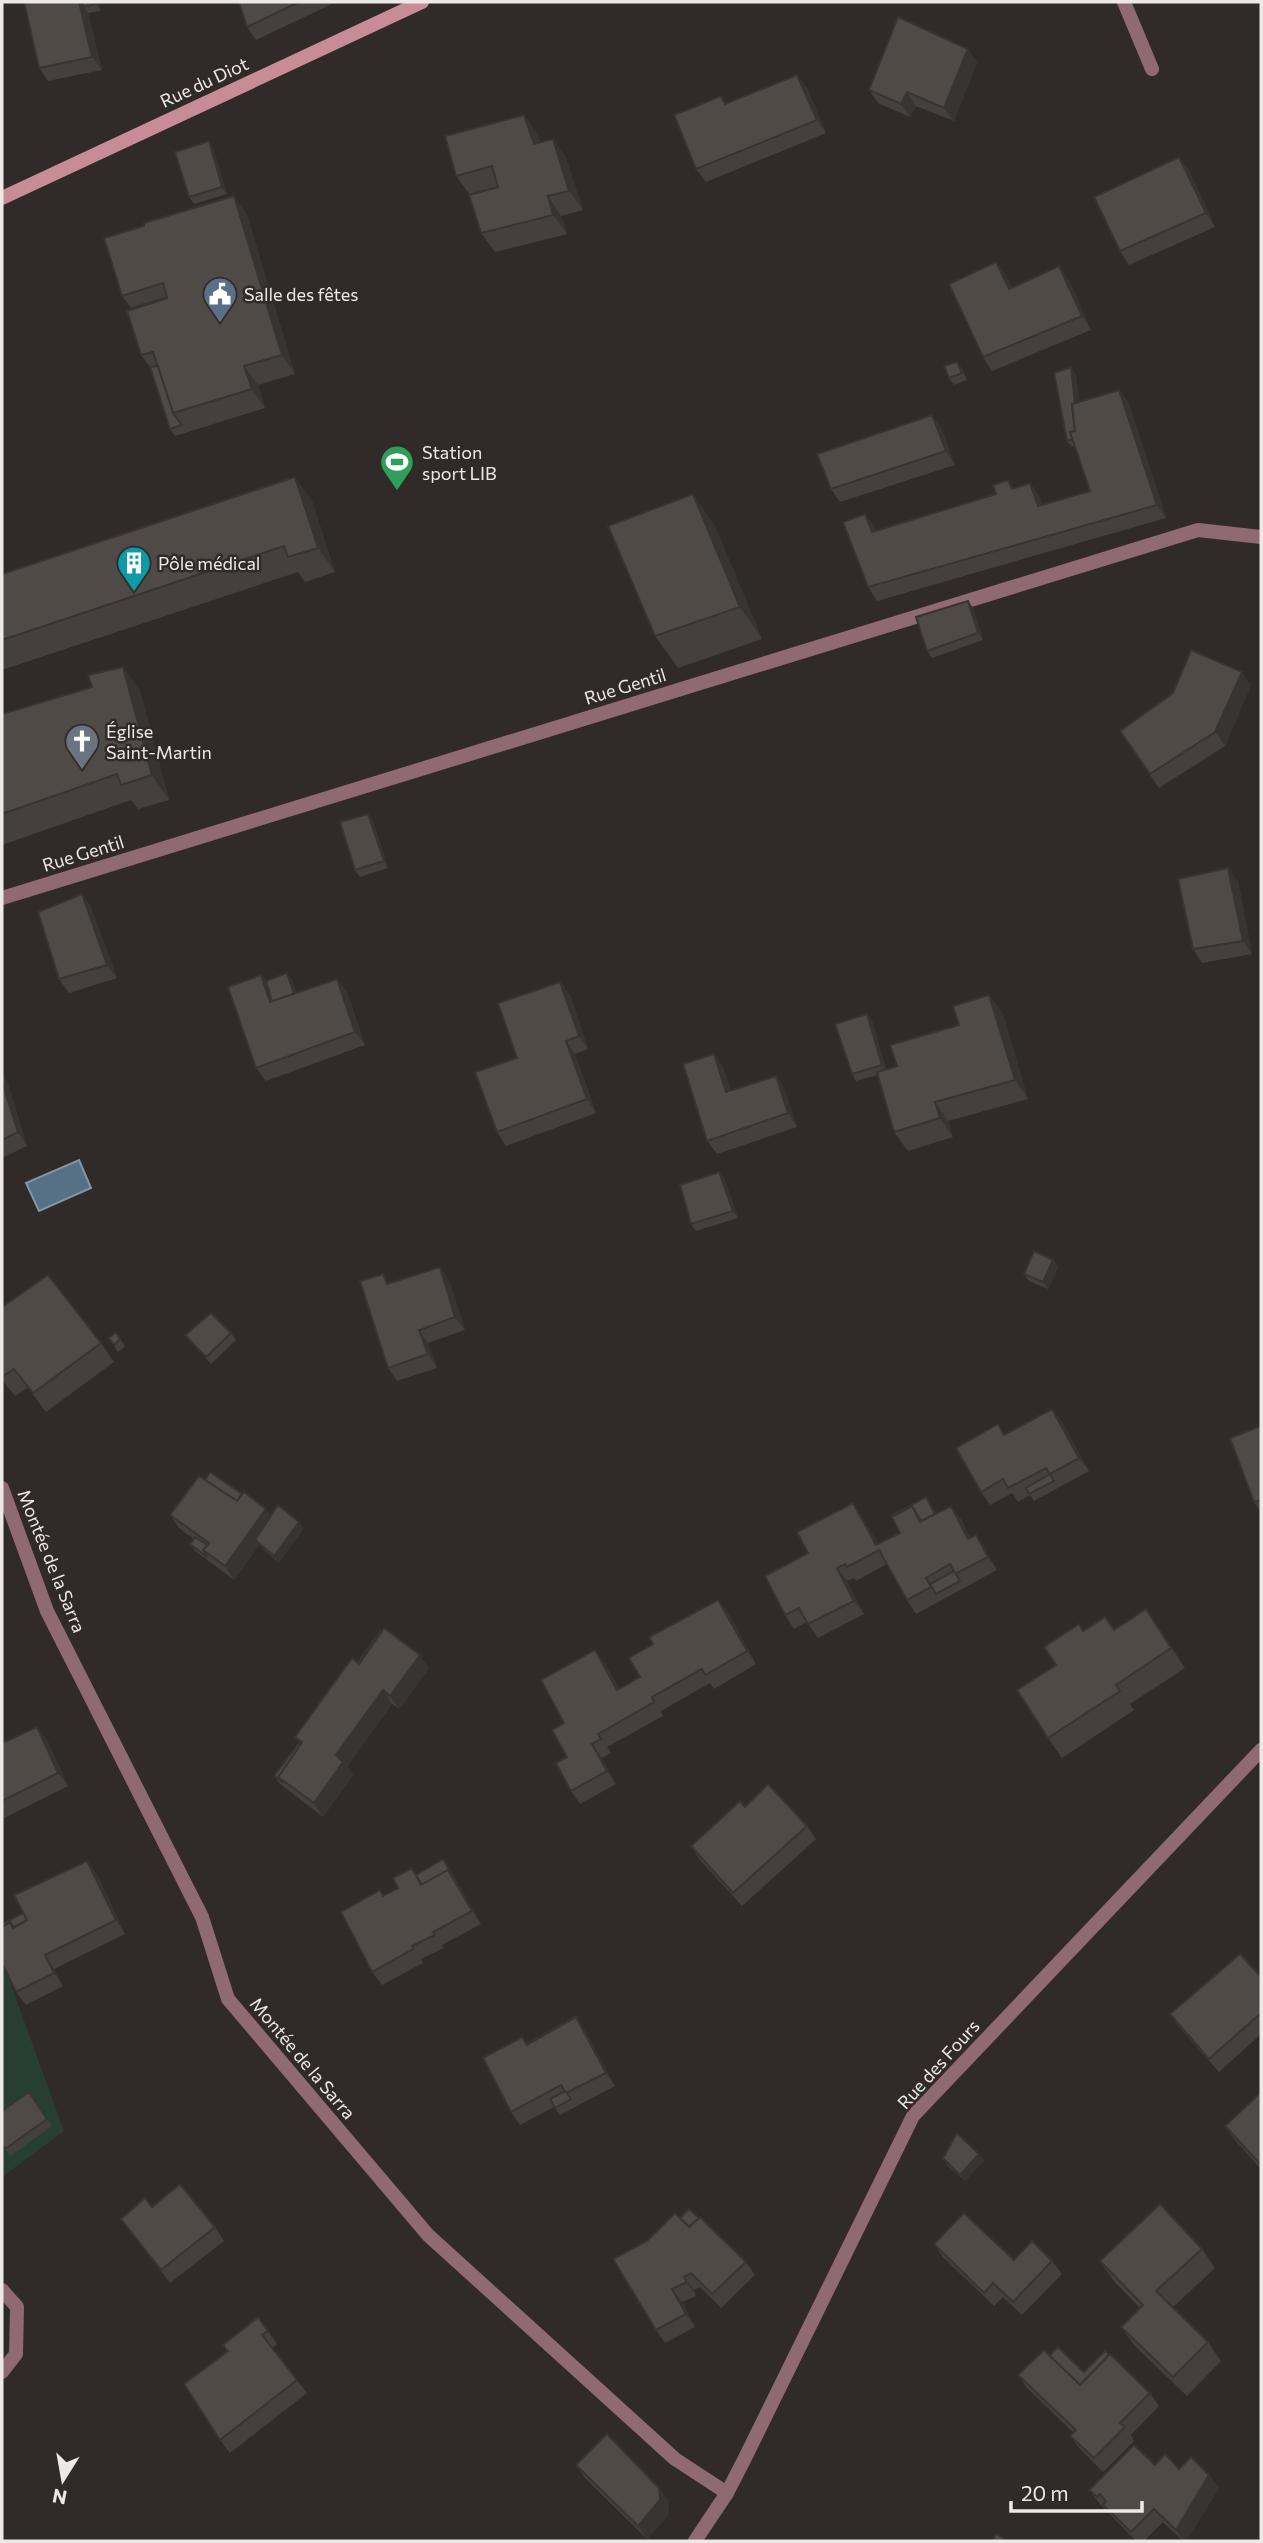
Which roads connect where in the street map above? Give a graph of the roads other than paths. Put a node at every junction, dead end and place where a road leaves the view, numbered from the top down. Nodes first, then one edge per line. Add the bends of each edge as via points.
1 (422, 2) edge
2 (1124, 2) edge
3 (1152, 69) dead end
4 (2, 198) edge
5 (1261, 523) edge
6 (1242, 534) junction
7 (1261, 537) edge
8 (2, 898) edge
9 (2, 1488) edge
10 (1261, 1750) edge
11 (2, 2290) edge
12 (2, 2372) edge
13 (727, 2493) junction
14 (695, 2541) edge

1 - 4 street, Rue du Diot
2 - 3 street
5 - 6 street
6 - 7 street, Rue Gentil
6 - 8 street, Rue Gentil via 1198,530
9 - 13 street, Montée de la Sarra via 47,1611 202,1917 228,1999 428,2235 675,2459
10 - 13 street, Rue des Fours via 913,2116
11 - 12 street via 17,2307 16,2354
13 - 14 street, Rue des Fours

